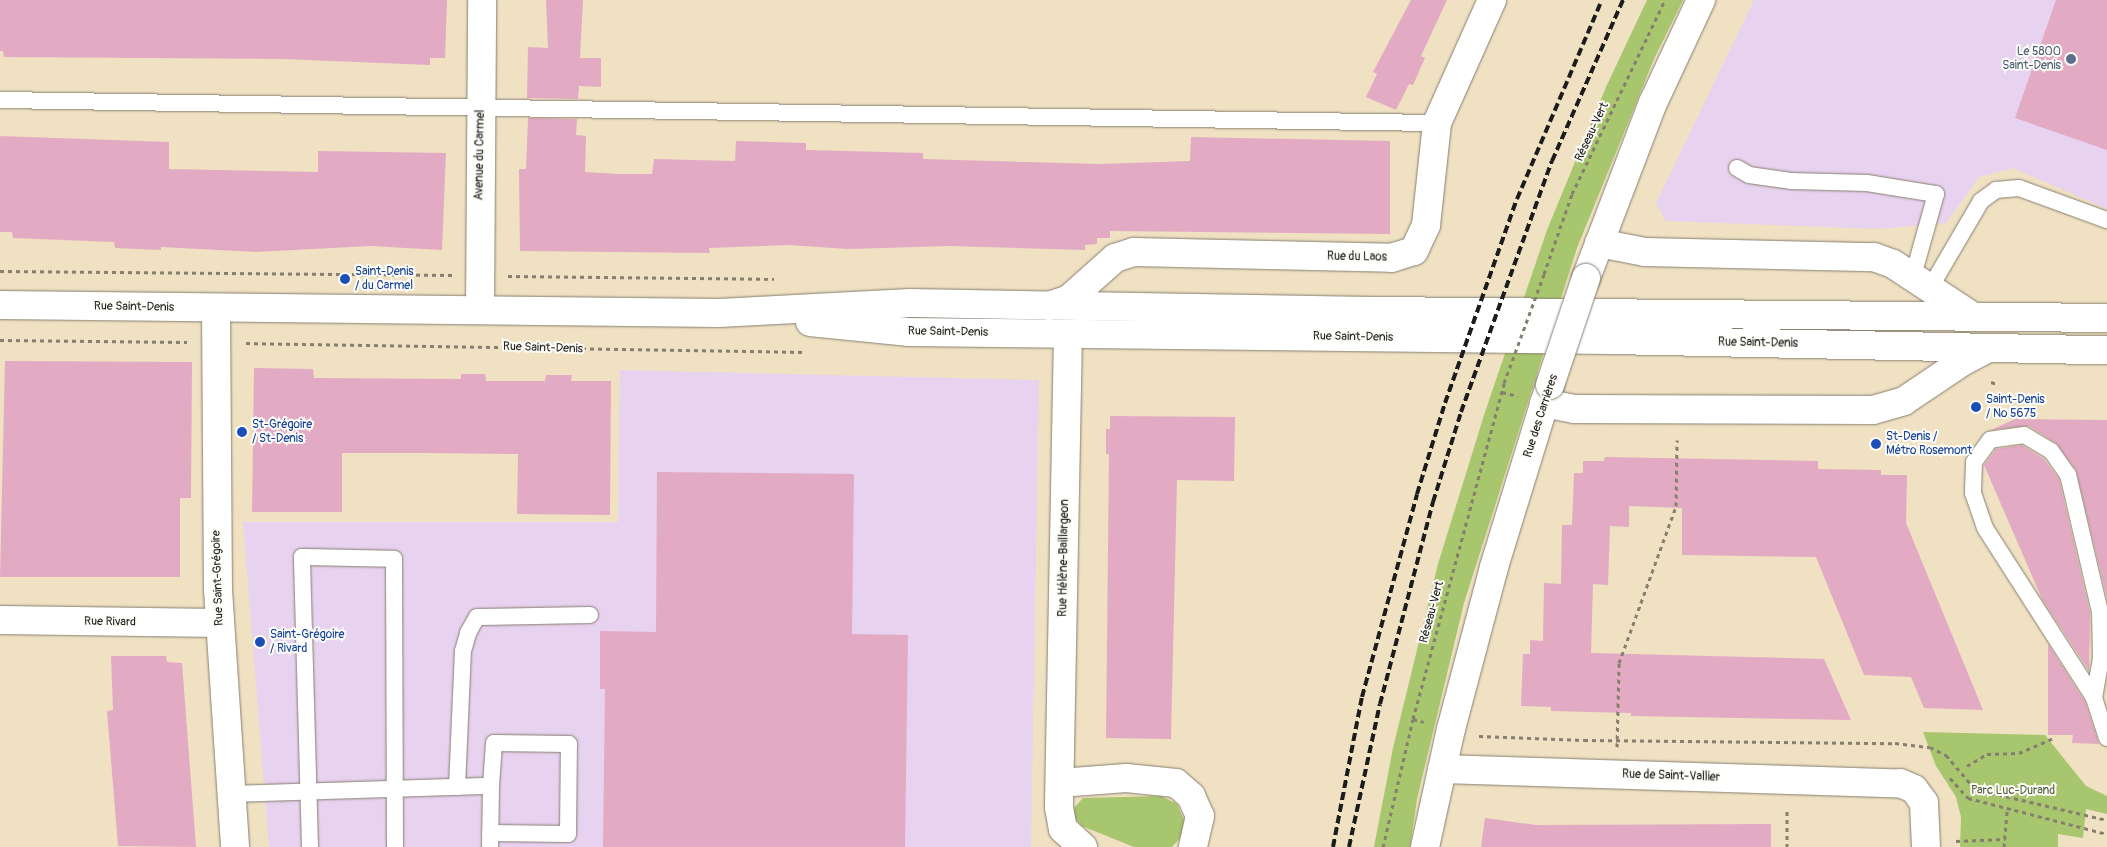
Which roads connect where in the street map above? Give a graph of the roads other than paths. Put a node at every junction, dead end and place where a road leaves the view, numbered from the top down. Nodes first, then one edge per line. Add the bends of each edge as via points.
1 (482, 0) edge
2 (1492, 0) edge
3 (1701, 0) edge
4 (0, 100) edge
5 (481, 107) junction
6 (1437, 123) junction
7 (1737, 168) dead end
8 (2107, 220) edge
9 (1599, 243) junction
10 (1921, 282) junction
11 (0, 305) edge
12 (1048, 306) junction
13 (216, 308) junction
14 (480, 310) junction
15 (719, 313) junction
16 (1972, 316) junction
17 (2107, 318) edge
18 (1068, 334) junction
19 (1988, 348) junction
20 (2107, 350) edge
21 (1547, 394) junction
22 (590, 615) dead end
23 (0, 620) edge
24 (219, 623) junction
25 (2094, 698) junction
26 (2107, 738) edge
27 (1442, 768) junction
28 (1060, 783) junction
29 (491, 786) junction
30 (457, 787) junction
31 (397, 789) junction
32 (308, 792) junction
33 (231, 794) junction
34 (490, 840) edge
35 (235, 847) edge
36 (310, 847) edge
37 (395, 847) edge
38 (1084, 847) edge
39 (1193, 847) edge
40 (1425, 847) edge
41 (1926, 847) edge

1 - 5 street, Avenue du Carmel
2 - 6 street, Rue du Laos
3 - 9 street, Rue des Carrières via 1653,104
4 - 5 lane
5 - 6 lane
5 - 14 street, Avenue du Carmel
6 - 12 street, Rue du Laos via 1426,225 1419,244 1409,254 1391,258 1134,252 1116,258 1069,299
7 - 10 lane via 1749,175 1791,181 1867,183 1936,194
8 - 10 lane via 2019,188 1996,190 1981,201
9 - 10 street via 1645,252 1859,255 1885,260
9 - 21 street, Rue des Carrières, bridge
10 - 16 street
11 - 13 street, Rue Saint-Denis
12 - 15 street, Rue Saint-Denis via 910,303
12 - 16 street, Rue Saint-Denis
13 - 14 street, Rue Saint-Denis
13 - 24 street, Rue Saint-Grégoire
14 - 15 street, Rue Saint-Denis
15 - 18 street, Rue Saint-Denis via 909,332
16 - 17 street, Rue Saint-Denis
18 - 19 street, Rue Saint-Denis
18 - 28 street, Rue Hélène-Baillargeon
19 - 20 street, Rue Saint-Denis
19 - 21 street, Rue Saint-Denis via 1904,401 1874,410 1574,409
21 - 27 street, Rue des Carrières via 1494,567
22 - 30 lane via 477,617 463,651
23 - 24 street, Rue Rivard
24 - 33 street, Rue Saint-Grégoire
25 - 25 lane via 2100,658 2100,612 2068,475 2051,451 2024,435 1990,440 1974,462 1973,493 1985,528
25 - 26 lane
27 - 40 street, Rue des Carrières
27 - 41 street, Rue de Saint-Vallier via 1900,783 1914,789 1924,803
28 - 38 street, Rue Hélène-Baillargeon via 1058,807 1063,829
28 - 39 street via 1126,778 1176,783 1191,796 1200,816
29 - 30 lane
29 - 34 lane
29 - 34 lane via 494,743 569,744 568,834
30 - 31 lane
31 - 32 lane
31 - 32 lane via 394,559 302,557
31 - 37 lane
32 - 33 lane
32 - 36 lane
33 - 35 street, Rue Saint-Grégoire

